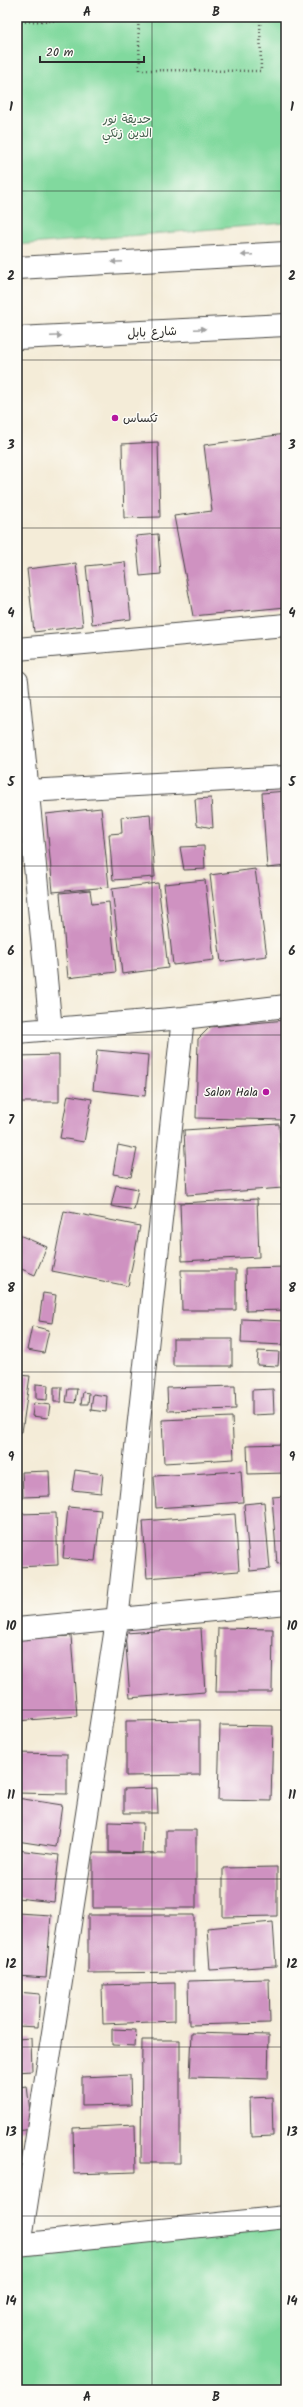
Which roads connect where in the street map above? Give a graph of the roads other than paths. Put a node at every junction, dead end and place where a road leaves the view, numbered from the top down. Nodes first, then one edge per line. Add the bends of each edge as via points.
1 (286, 253) edge
2 (17, 268) edge
3 (286, 325) edge
4 (17, 338) edge
5 (286, 625) edge
6 (17, 649) edge
7 (17, 681) edge
8 (286, 777) edge
9 (28, 791) junction
10 (286, 1006) edge
11 (183, 1018) junction
12 (50, 1030) junction
13 (17, 1032) edge
14 (286, 1603) edge
15 (117, 1621) junction
16 (17, 1629) edge
17 (286, 2217) edge
18 (19, 2245) edge

1 -> 2 street
4 -> 3 street, شارع بابل
5 - 6 street
7 - 9 street
8 - 9 street
9 - 12 street
10 - 11 street
11 - 12 street
11 - 15 street
12 - 13 street
14 - 15 street
15 - 16 street
15 - 18 street
17 - 18 street

